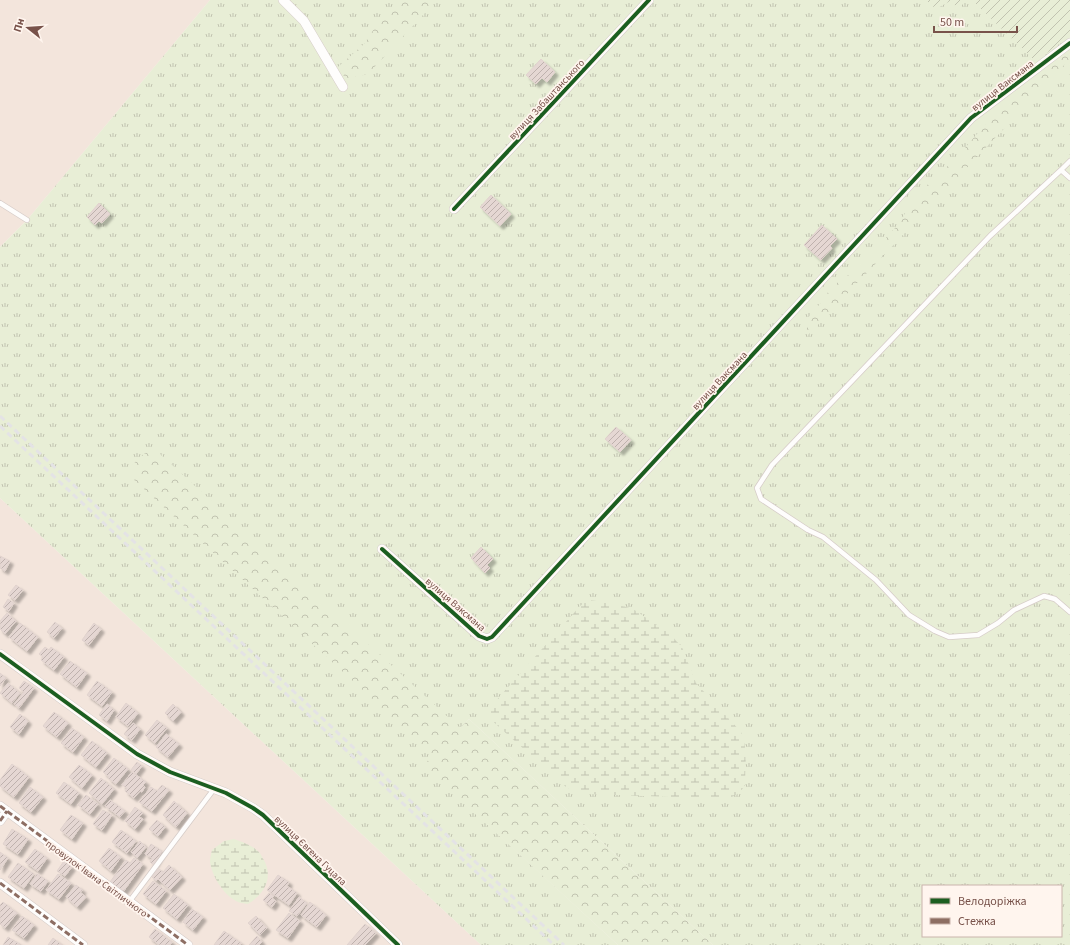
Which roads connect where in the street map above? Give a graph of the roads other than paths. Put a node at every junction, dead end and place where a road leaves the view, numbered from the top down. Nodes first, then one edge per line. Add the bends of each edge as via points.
1 (284, 0) edge
2 (649, 0) edge
3 (1070, 43) edge
4 (343, 87) dead end
5 (1070, 161) edge
6 (1060, 170) junction
7 (1070, 178) edge
8 (0, 203) edge
9 (454, 209) dead end
10 (27, 220) dead end
11 (382, 549) dead end
12 (1070, 612) edge
13 (0, 654) edge
14 (214, 789) junction
15 (3, 809) edge
16 (0, 821) edge
17 (0, 883) edge
18 (129, 902) junction
19 (84, 945) edge
20 (188, 945) edge
21 (398, 945) edge

1 - 4 street via 304,21
2 - 9 street, вулиця Забаштанського
3 - 11 street, вулиця Ваксмана via 971,118 492,638 479,636
5 - 6 lane
6 - 7 lane
6 - 12 lane via 979,248 772,465 757,488 761,498 808,530 823,537 876,580 909,615 949,637 978,635 1014,610 1044,596 1055,599
8 - 10 lane
13 - 14 street, вулиця Євгена Гуцала via 137,754 170,772
14 - 18 lane
14 - 21 street, вулиця Євгена Гуцала via 241,801 263,815
15 - 16 street, провулок Івана Світличного
15 - 18 street, провулок Івана Світличного
17 - 19 street
18 - 20 street, провулок Івана Світличного

